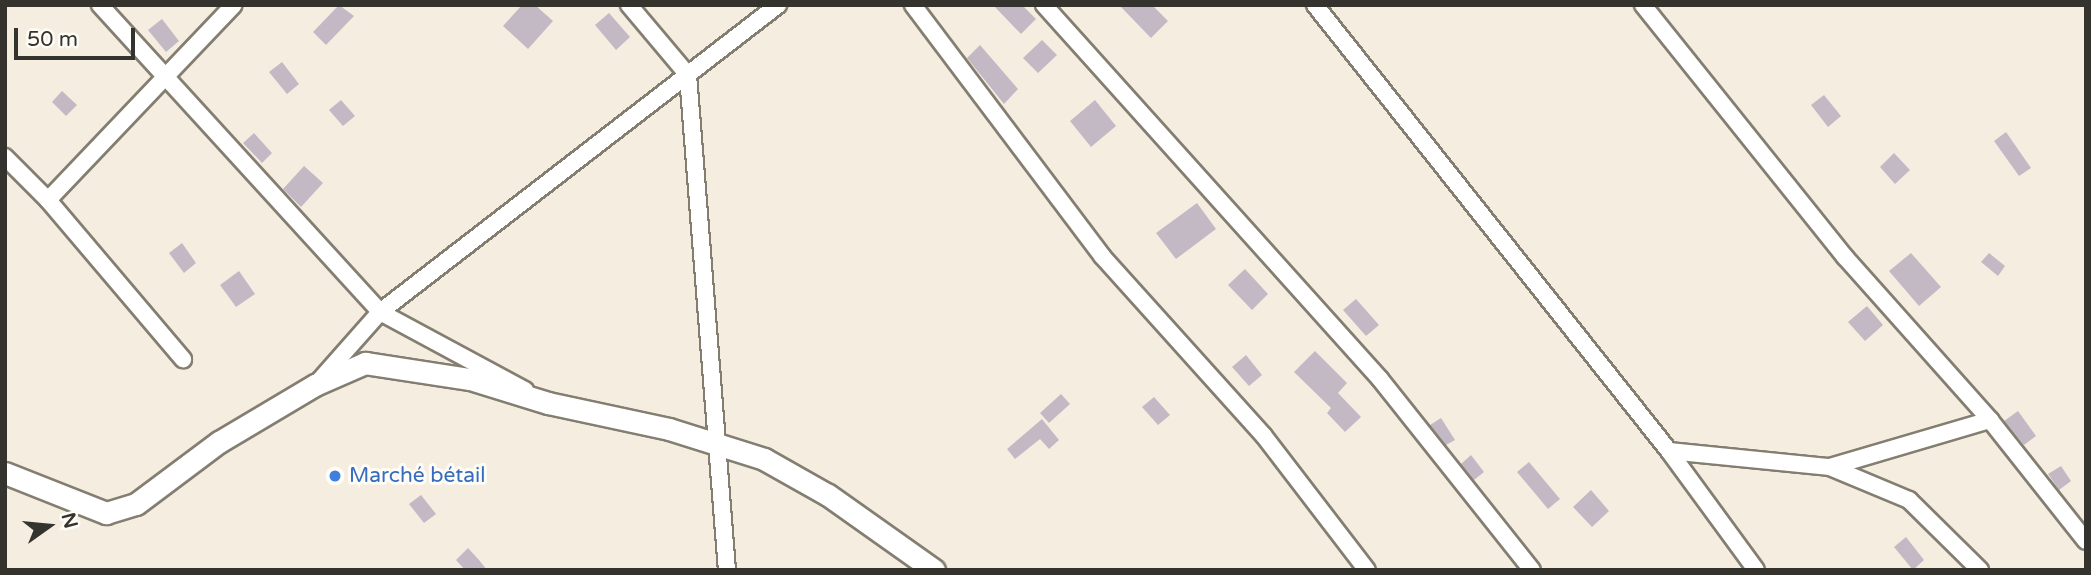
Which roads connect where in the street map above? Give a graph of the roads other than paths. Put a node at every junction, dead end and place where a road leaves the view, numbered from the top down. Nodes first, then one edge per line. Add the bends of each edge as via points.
1 (100, 5) edge
2 (234, 5) edge
3 (629, 5) edge
4 (778, 5) edge
5 (913, 5) edge
6 (1044, 5) edge
7 (1315, 5) edge
8 (1643, 5) edge
9 (688, 75) junction
10 (164, 77) junction
11 (5, 157) edge
12 (48, 201) junction
13 (380, 312) junction
14 (183, 359) dead end
15 (315, 386) junction
16 (548, 403) junction
17 (1990, 420) junction
18 (718, 444) junction
19 (1669, 451) junction
20 (1830, 467) junction
21 (5, 473) edge
22 (2086, 541) edge
23 (727, 570) edge
24 (934, 570) edge
25 (1367, 570) edge
26 (1532, 570) edge
27 (1756, 570) edge
28 (1980, 570) edge

1 - 10 street
2 - 10 street
3 - 9 street
4 - 9 street
5 - 25 street via 1102,256 1264,436
6 - 26 street via 1380,379
7 - 19 street
8 - 17 street via 1846,257
9 - 13 street
9 - 18 street
10 - 12 street
10 - 13 street
11 - 12 street
12 - 14 street
13 - 15 street
13 - 16 street
15 - 16 street via 365,363 470,379
15 - 21 street via 219,442 135,504 106,513
16 - 18 street
17 - 20 street
17 - 22 street
18 - 23 street
18 - 24 street via 764,459 828,495
19 - 20 street
19 - 27 street
20 - 28 street via 1909,500

